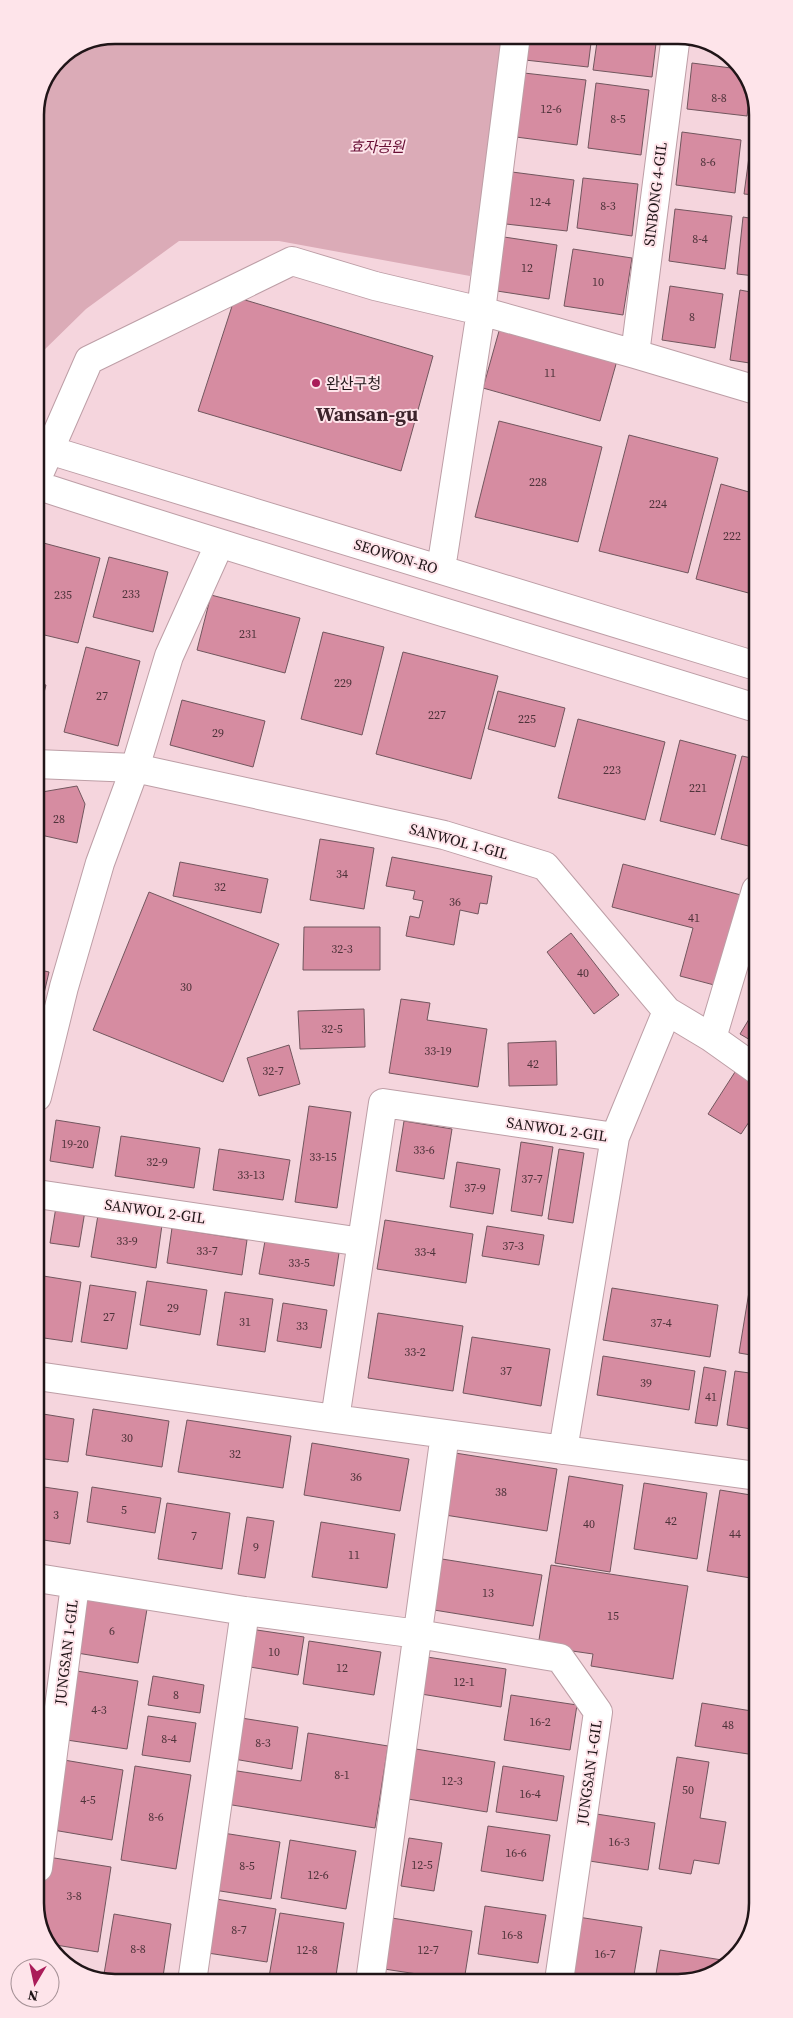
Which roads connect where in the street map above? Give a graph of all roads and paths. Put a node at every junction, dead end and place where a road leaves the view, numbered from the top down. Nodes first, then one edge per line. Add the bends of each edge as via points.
1 (515, 44) edge
2 (675, 44) edge
3 (481, 311) junction
4 (635, 354) junction
5 (749, 388) edge
6 (44, 446) edge
7 (44, 448) edge
8 (44, 488) edge
9 (219, 545) junction
10 (443, 556) dead end
11 (749, 664) edge
12 (749, 706) edge
13 (44, 764) edge
14 (135, 768) junction
15 (749, 914) edge
16 (668, 1011) junction
17 (712, 1038) junction
18 (749, 1064) edge
19 (44, 1068) edge
20 (615, 1137) junction
21 (44, 1195) edge
22 (362, 1242) junction
23 (44, 1377) edge
24 (335, 1419) junction
25 (444, 1434) junction
26 (563, 1450) junction
27 (749, 1475) edge
28 (44, 1579) edge
29 (74, 1585) junction
30 (245, 1611) junction
31 (418, 1634) junction
32 (44, 1821) edge
33 (193, 1974) edge
34 (371, 1974) edge
35 (560, 1974) edge

1 - 3 street
2 - 4 street, SINBONG 4-GIL
3 - 4 street
3 - 6 street via 378,278 292,261 89,360
3 - 10 street
4 - 5 street
7 - 11 street, SEOWON-RO
8 - 9 street
9 - 12 street
9 - 14 street via 169,656
13 - 14 street, SANWOL 1-GIL
14 - 16 street, SANWOL 1-GIL via 444,834 545,866
14 - 19 street via 100,863
15 - 17 street
16 - 17 street, SANWOL 1-GIL
16 - 20 street
17 - 18 street, SANWOL 1-GIL
20 - 22 street, SANWOL 2-GIL via 383,1103
20 - 26 street, SANWOL 2-GIL
21 - 22 street, SANWOL 2-GIL
22 - 24 street, SANWOL 2-GIL
23 - 24 street
24 - 25 street
25 - 26 street
25 - 31 street
26 - 27 street
28 - 29 street, JUNGSAN 1-GIL
29 - 30 street, JUNGSAN 1-GIL
29 - 32 street, JUNGSAN 1-GIL
30 - 31 street, JUNGSAN 1-GIL
30 - 33 street
31 - 34 street
31 - 35 street, JUNGSAN 1-GIL via 560,1658 598,1712

